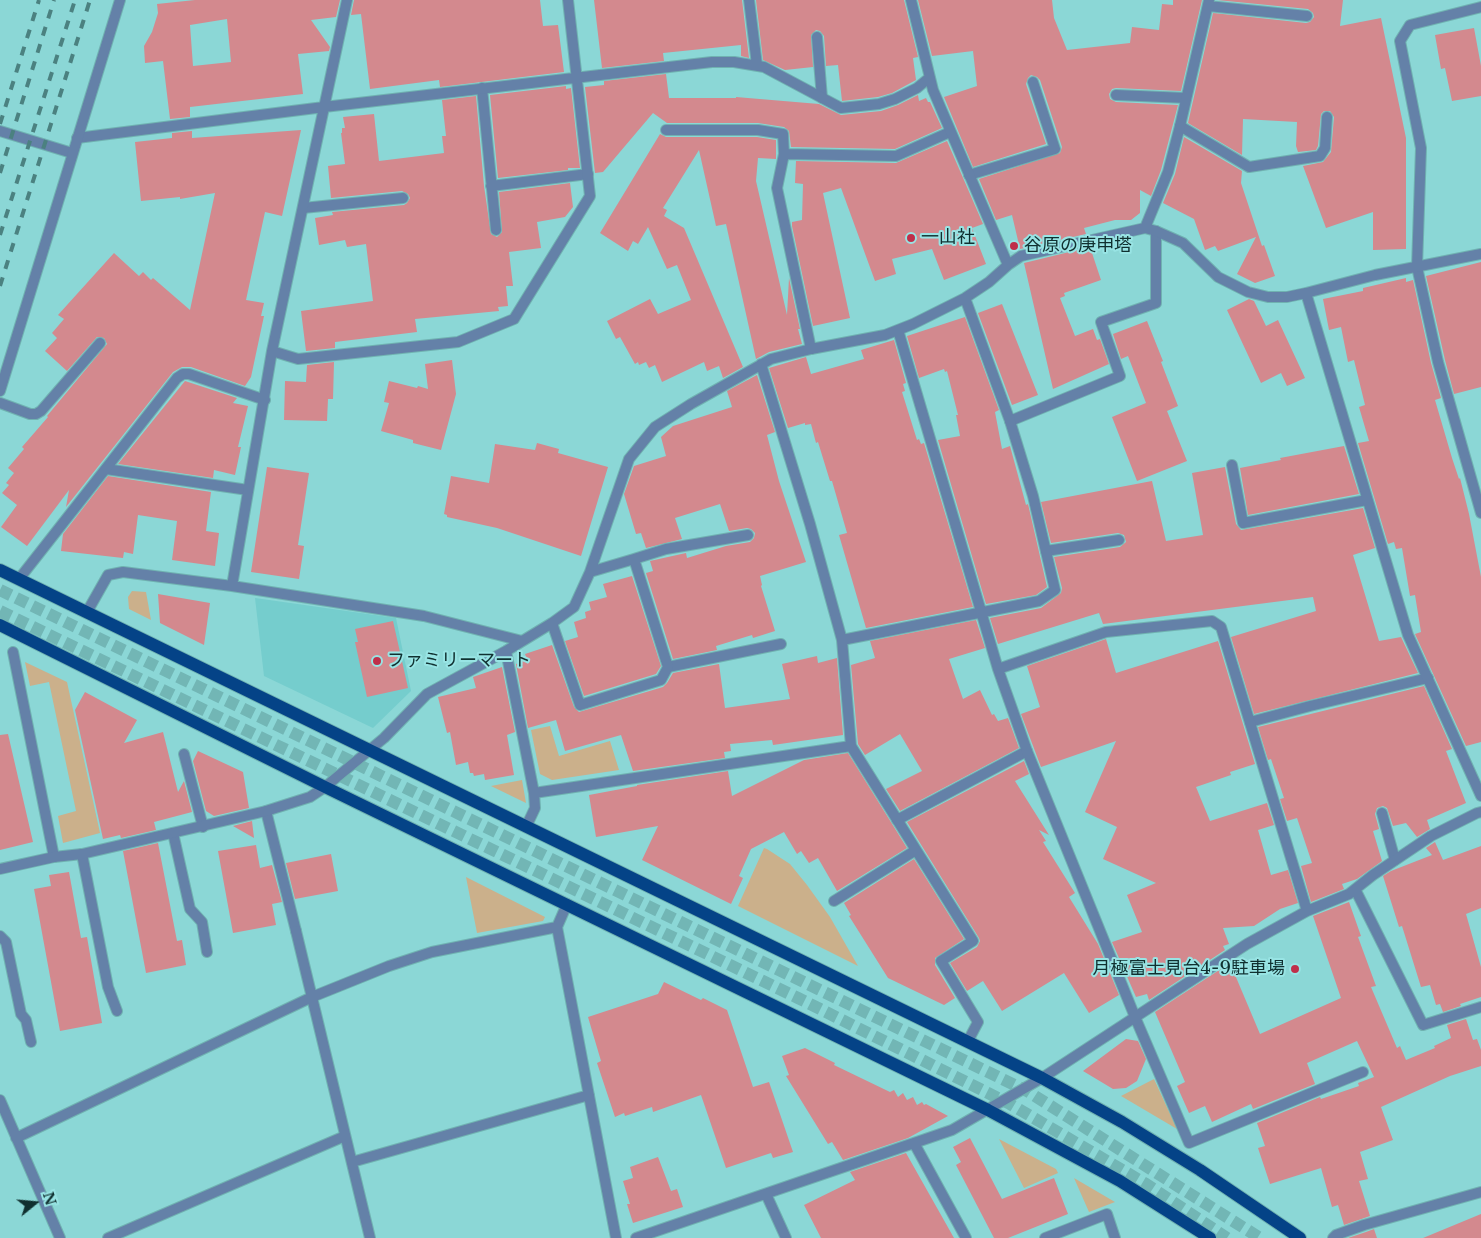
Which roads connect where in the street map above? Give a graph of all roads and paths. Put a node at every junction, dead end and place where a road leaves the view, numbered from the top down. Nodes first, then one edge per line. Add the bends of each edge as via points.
1 (120, 0) edge
2 (347, 0) edge
3 (568, 0) edge
4 (749, 0) edge
5 (911, 0) edge
6 (1208, 3) edge
7 (1481, 7) edge
8 (1307, 16) dead end
9 (817, 37) dead end
10 (757, 65) junction
11 (577, 77) junction
12 (929, 78) junction
13 (1033, 82) dead end
14 (482, 88) junction
15 (1116, 95) dead end
16 (822, 98) junction
17 (1186, 98) junction
18 (324, 107) junction
19 (1327, 117) dead end
20 (1180, 126) junction
21 (666, 130) dead end
22 (0, 131) edge
23 (950, 132) junction
24 (77, 138) junction
25 (72, 153) junction
26 (784, 154) junction
27 (588, 174) junction
28 (968, 175) junction
29 (491, 186) junction
30 (403, 198) dead end
31 (302, 208) junction
32 (1144, 228) junction
33 (496, 230) dead end
34 (1156, 231) junction
35 (1481, 254) edge
36 (1008, 265) junction
37 (1417, 267) junction
38 (1306, 293) junction
39 (965, 298) junction
40 (898, 330) junction
41 (100, 342) dead end
42 (811, 349) junction
43 (272, 351) junction
44 (761, 364) junction
45 (0, 391) edge
46 (264, 400) junction
47 (0, 403) edge
48 (1010, 421) junction
49 (1232, 465) dead end
50 (106, 469) junction
51 (248, 490) junction
52 (1367, 500) junction
53 (1481, 513) edge
54 (748, 536) dead end
55 (1119, 540) dead end
56 (1046, 551) junction
57 (634, 559) junction
58 (0, 570) edge
59 (590, 572) junction
60 (19, 579) junction
61 (232, 586) junction
62 (87, 612) junction
63 (981, 612) junction
64 (552, 623) junction
65 (0, 625) edge
66 (842, 640) junction
67 (522, 641) junction
68 (781, 644) dead end
69 (506, 651) junction
70 (13, 652) dead end
71 (668, 667) junction
72 (998, 669) junction
73 (1428, 678) junction
74 (1250, 722) junction
75 (850, 746) junction
76 (371, 750) junction
77 (1027, 751) junction
78 (184, 754) dead end
79 (325, 787) junction
80 (534, 793) junction
81 (1481, 796) edge
82 (266, 811) junction
83 (1481, 812) edge
84 (1382, 813) dead end
85 (897, 820) junction
86 (526, 826) junction
87 (203, 827) junction
88 (173, 833) junction
89 (916, 850) junction
90 (82, 854) junction
91 (54, 857) junction
92 (1395, 860) junction
93 (0, 869) edge
94 (1355, 889) junction
95 (834, 901) dead end
96 (567, 904) junction
97 (1307, 911) junction
98 (557, 927) junction
99 (0, 936) edge
100 (208, 952) dead end
101 (312, 997) junction
102 (1481, 1007) edge
103 (117, 1011) dead end
104 (1135, 1017) junction
105 (968, 1041) junction
106 (30, 1042) dead end
107 (1363, 1072) dead end
108 (1042, 1078) junction
109 (589, 1095) junction
110 (0, 1100) edge
111 (988, 1110) junction
112 (345, 1136) junction
113 (16, 1138) junction
114 (914, 1143) junction
115 (1189, 1143) junction
116 (1180, 1158) junction
117 (352, 1162) junction
118 (1481, 1192) edge
119 (766, 1194) junction
120 (60, 1238) edge
121 (108, 1238) edge
122 (370, 1238) edge
123 (616, 1238) edge
124 (636, 1238) edge
125 (786, 1238) edge
126 (966, 1238) edge
127 (1045, 1238) edge
128 (1115, 1238) edge
129 (1210, 1238) edge
130 (1300, 1238) edge
131 (1333, 1238) edge

1 - 24 street
2 - 18 street
3 - 11 street
4 - 10 street
5 - 12 street
6 - 8 street
6 - 17 street
7 - 37 street via 1410,25 1400,41 1421,148
9 - 16 street
10 - 11 street via 712,62
10 - 16 street
11 - 14 street
11 - 27 street
12 - 16 street via 917,88 879,104 841,108
12 - 23 street
13 - 28 street via 1055,149
14 - 18 street
14 - 29 street
15 - 17 street
17 - 20 street
18 - 24 street
18 - 31 street
19 - 20 street via 1325,148 1320,156 1249,167
20 - 32 street via 1168,172
21 - 26 street via 758,130 783,134
22 - 25 street
23 - 26 street via 896,156
23 - 28 street
24 - 25 street
25 - 45 street
26 - 42 street via 776,188
27 - 29 street
27 - 43 street via 590,196 514,318 458,342 298,359
28 - 36 street
29 - 33 street
30 - 31 street
31 - 43 street
32 - 34 street
32 - 36 street via 1021,256
34 - 38 street via 1183,243 1218,276 1248,292 1277,297
34 - 48 street via 1156,303 1101,322 1120,376
35 - 37 street
36 - 39 street
37 - 38 street
37 - 53 street via 1438,362
38 - 52 street
39 - 40 street
39 - 48 street
40 - 42 street
40 - 63 street
41 - 47 street via 41,411 30,414
42 - 44 street
43 - 46 street
44 - 59 street via 691,404 650,433 629,459
44 - 66 street
46 - 50 street via 183,374
46 - 51 street
48 - 56 street
49 - 52 street via 1243,523
50 - 51 street
50 - 60 street
51 - 61 street
52 - 73 street via 1408,635
54 - 57 street via 666,549
55 - 56 street
56 - 63 street via 1055,590 1039,601
57 - 59 street
57 - 71 street
58 - 60 main road
59 - 64 street via 574,607
60 - 62 main road
61 - 62 street via 123,572 108,575
61 - 67 street via 424,616
62 - 76 main road
63 - 66 street
63 - 72 street
64 - 67 street
64 - 71 street via 580,705 661,680
65 - 79 main road
66 - 75 street
67 - 69 street
68 - 71 street
69 - 76 street via 427,694
69 - 80 street
70 - 91 street
72 - 74 street via 1106,632 1212,621 1222,627
72 - 77 street
73 - 74 street
73 - 81 street
74 - 97 street
75 - 80 street
75 - 85 street
76 - 79 street
76 - 86 main road
77 - 85 street
77 - 104 street
78 - 87 street
79 - 82 street via 310,797
79 - 96 main road
80 - 86 street via 535,808
82 - 87 street
82 - 101 street
83 - 92 street via 1431,836
84 - 92 street
85 - 89 street
86 - 105 main road
87 - 88 street
88 - 90 street
88 - 100 street via 190,909 202,922
89 - 95 street
89 - 105 street via 973,940 941,960 978,1022
90 - 91 street
90 - 103 street via 108,987
91 - 93 street
92 - 94 street
94 - 97 street
94 - 102 street via 1423,1025
96 - 98 street
96 - 111 main road
97 - 104 street via 1247,944
98 - 101 street via 432,952
98 - 109 street
99 - 106 street via 6,942
101 - 112 street
101 - 113 street
104 - 108 street
104 - 115 street
105 - 108 main road
107 - 115 street
108 - 111 street
108 - 116 main road
109 - 117 street
109 - 123 street
110 - 113 street
111 - 114 street via 952,1130
111 - 129 main road via 1120,1181
112 - 117 street
112 - 121 street
113 - 120 street
114 - 119 street
114 - 126 street
115 - 116 street
116 - 130 main road
117 - 122 street
118 - 131 street via 1364,1225
119 - 124 street
119 - 125 street
127 - 128 street via 1107,1214

